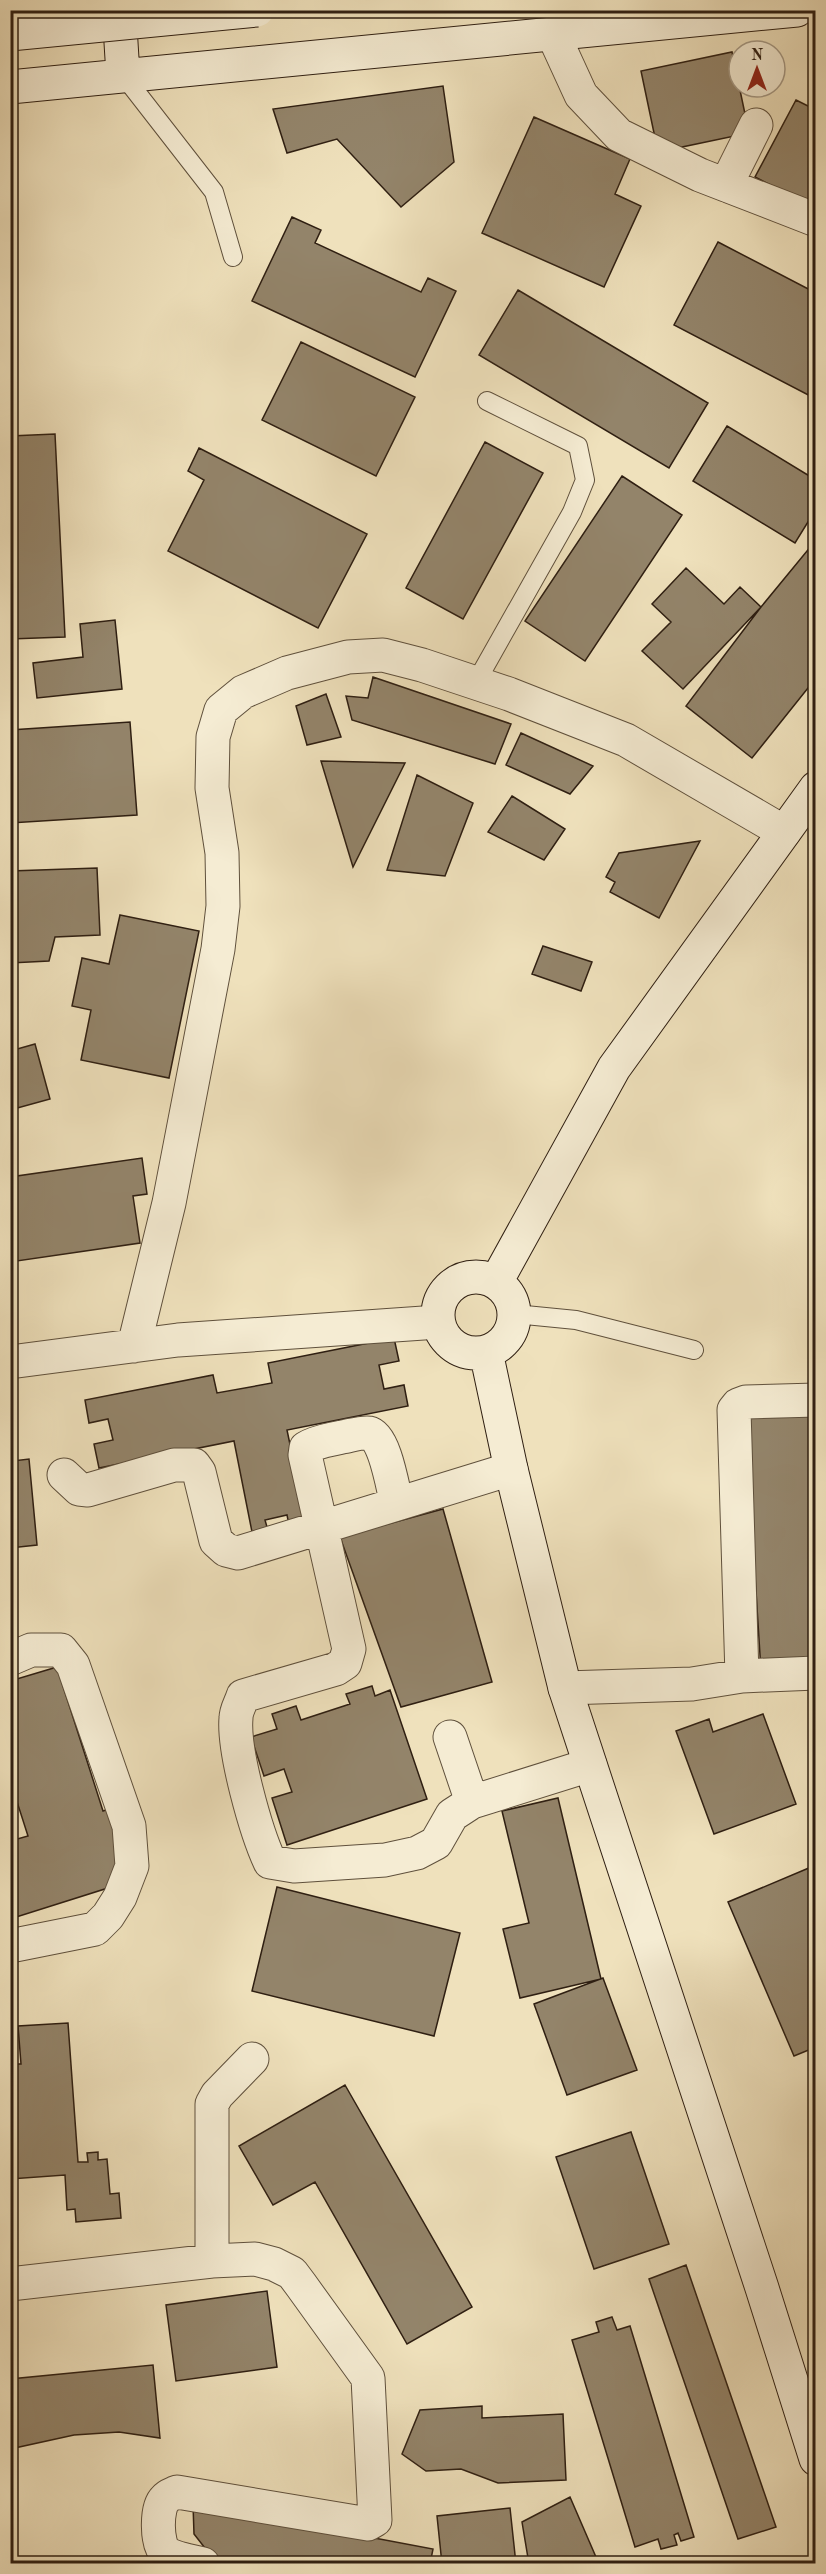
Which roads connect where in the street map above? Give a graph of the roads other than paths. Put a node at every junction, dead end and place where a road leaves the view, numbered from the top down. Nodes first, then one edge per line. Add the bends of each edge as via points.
1 (119, 10) edge
2 (257, 10) edge
3 (797, 10) edge
4 (10, 34) edge
5 (553, 34) junction
6 (123, 75) junction
7 (10, 87) edge
8 (756, 125) dead end
9 (726, 185) junction
10 (816, 220) edge
11 (233, 257) dead end
12 (487, 401) dead end
13 (475, 684) junction
14 (816, 788) edge
15 (784, 832) junction
16 (496, 1282) junction
17 (515, 1314) junction
18 (438, 1322) junction
19 (134, 1346) junction
20 (694, 1350) dead end
21 (486, 1352) junction
22 (10, 1362) edge
23 (816, 1400) edge
24 (511, 1469) junction
25 (64, 1475) dead end
26 (397, 1504) junction
27 (320, 1527) junction
28 (10, 1659) edge
29 (816, 1673) edge
30 (742, 1677) junction
31 (565, 1688) junction
32 (450, 1737) dead end
33 (590, 1764) junction
34 (471, 1802) junction
35 (10, 1946) edge
36 (252, 2059) dead end
37 (212, 2261) junction
38 (10, 2284) edge
39 (814, 2451) edge
40 (203, 2564) edge

1 - 6 street
2 - 4 street, bridge
3 - 5 street
5 - 6 street
5 - 9 street via 582,95 619,135
6 - 7 street
6 - 11 lane via 214,192
8 - 9 street
9 - 10 street
12 - 13 lane via 578,446 585,480 572,512
13 - 15 street via 626,740
13 - 19 street via 383,655 348,657 287,673 243,692 221,710 213,737 212,788 222,853 223,906 218,949 169,1203
14 - 15 street
15 - 16 street via 614,1068
16 - 17 street via 506,1290
16 - 18 street via 484,1277 460,1280 442,1297
17 - 20 lane via 576,1320
17 - 21 street via 507,1338
18 - 19 street
18 - 21 street via 443,1334 461,1350
19 - 22 street
21 - 24 street
23 - 30 street via 746,1402 734,1410
24 - 26 street
24 - 31 street
25 - 27 street via 79,1489 88,1490 174,1465 194,1465 200,1472 216,1541 226,1550 238,1553
26 - 27 street
26 - 27 street via 377,1438 370,1433 313,1444 306,1448 305,1455
27 - 34 street via 349,1649 345,1663 243,1696 236,1715 236,1739 261,1842 270,1862 294,1866 385,1860 417,1852 436,1843 452,1815
28 - 35 street via 31,1650 61,1650 73,1665 129,1826 132,1866 120,1897 94,1929
29 - 30 street
30 - 31 street via 692,1684
31 - 33 street
32 - 34 street
33 - 34 street
33 - 39 street
36 - 37 street via 212,2104
37 - 38 street
37 - 40 street via 255,2259 292,2273 368,2378 376,2516 368,2523 171,2494 160,2508 161,2547 173,2556

